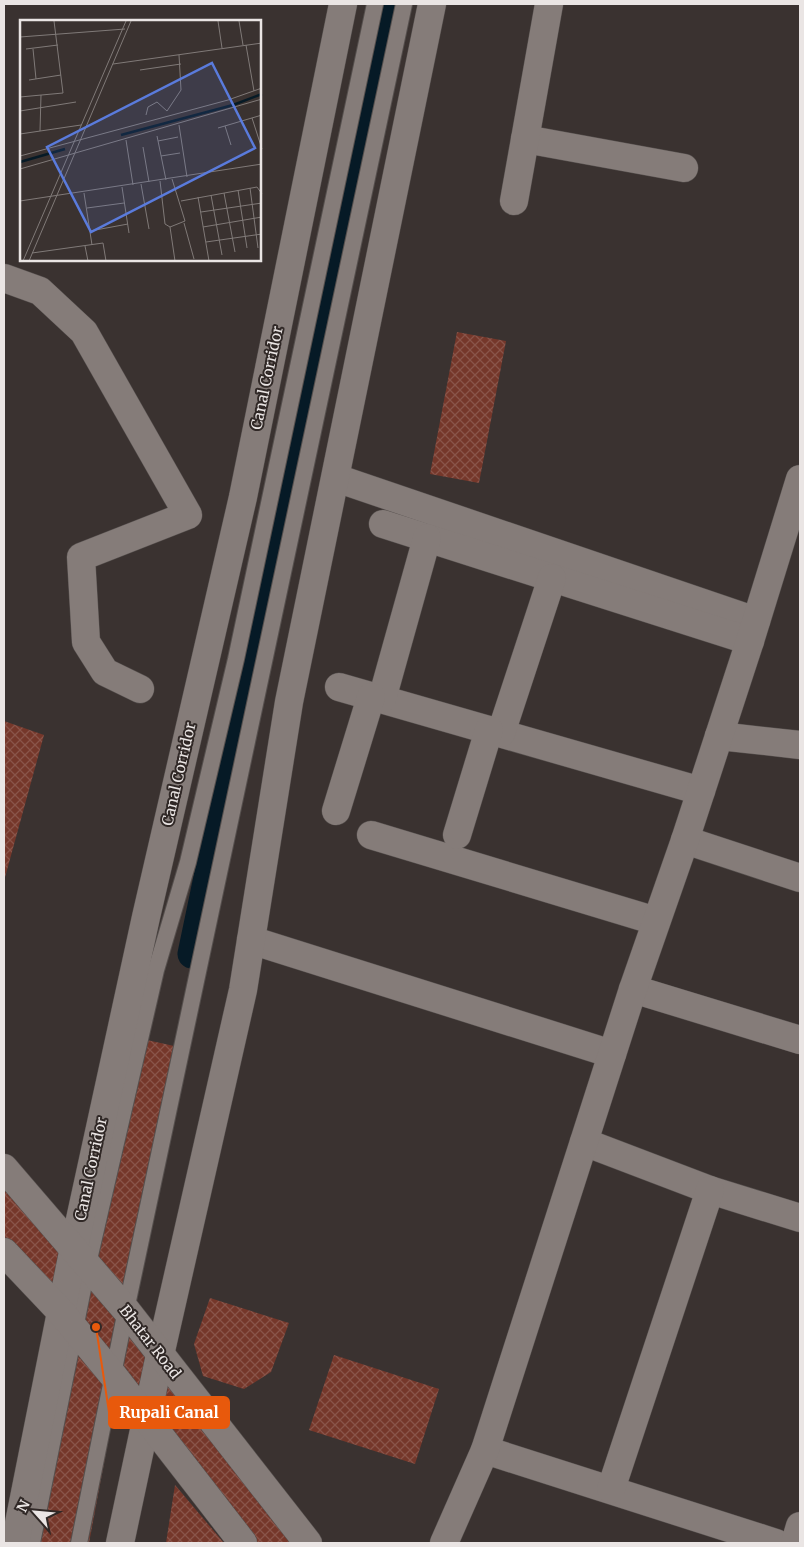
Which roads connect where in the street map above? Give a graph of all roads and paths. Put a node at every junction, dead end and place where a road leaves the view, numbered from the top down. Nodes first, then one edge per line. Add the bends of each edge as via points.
1 (343, 4) edge
2 (375, 4) edge
3 (404, 4) edge
4 (432, 4) edge
5 (549, 4) edge
6 (525, 139) junction
7 (684, 168) dead end
8 (514, 201) dead end
9 (4, 278) edge
10 (336, 478) junction
11 (800, 479) edge
12 (383, 524) dead end
13 (427, 538) junction
14 (552, 578) junction
15 (753, 631) junction
16 (339, 687) dead end
17 (140, 689) dead end
18 (377, 698) junction
19 (495, 732) junction
20 (719, 736) junction
21 (800, 745) edge
22 (701, 791) junction
23 (336, 811) dead end
24 (371, 835) dead end
25 (457, 835) dead end
26 (685, 840) junction
27 (800, 878) edge
28 (656, 921) junction
29 (251, 940) junction
30 (633, 989) junction
31 (800, 1040) edge
32 (612, 1054) junction
33 (584, 1142) junction
34 (4, 1168) edge
35 (710, 1190) junction
36 (800, 1218) edge
37 (4, 1252) edge
38 (81, 1256) junction
39 (126, 1310) junction
40 (67, 1320) junction
41 (160, 1355) junction
42 (112, 1374) junction
43 (146, 1419) junction
44 (485, 1450) junction
45 (611, 1489) junction
46 (800, 1526) edge
47 (15, 1543) edge
48 (32, 1543) edge
49 (79, 1543) edge
50 (120, 1543) edge
51 (243, 1543) edge
52 (308, 1543) edge
53 (444, 1543) edge
54 (776, 1543) edge
55 (795, 1543) edge

1 - 38 street, Canal Corridor via 243,497 146,917
2 - 38 lane via 236,659 188,862 156,970
3 - 39 lane
4 - 10 street
5 - 6 street
6 - 7 street
6 - 8 street
9 - 17 street via 40,292 84,332 188,515 81,557 86,642 105,672
10 - 15 street
10 - 29 street via 289,702
11 - 15 street
12 - 13 street
13 - 14 street
13 - 18 street
14 - 15 street
14 - 19 street
15 - 20 street
16 - 18 street
18 - 19 street
18 - 23 street
19 - 22 street
19 - 25 street
20 - 21 street
20 - 22 street
22 - 26 street
24 - 28 street
26 - 27 street
26 - 28 street
28 - 30 street
29 - 32 street
29 - 41 street via 243,990
30 - 31 street
30 - 32 street
32 - 33 street
33 - 35 street
33 - 44 street
34 - 38 street, Bhatar Road
35 - 36 street
35 - 45 street
37 - 40 street
38 - 39 street, Bhatar Road
38 - 40 street, Canal Corridor
39 - 41 street, Bhatar Road
39 - 42 lane
40 - 42 street
40 - 47 street, Canal Corridor
40 - 48 lane
41 - 43 street
41 - 52 street, Bhatar Road
42 - 43 street
42 - 49 lane
43 - 50 street
43 - 51 street
44 - 45 street
44 - 53 street
45 - 54 street
46 - 55 street

